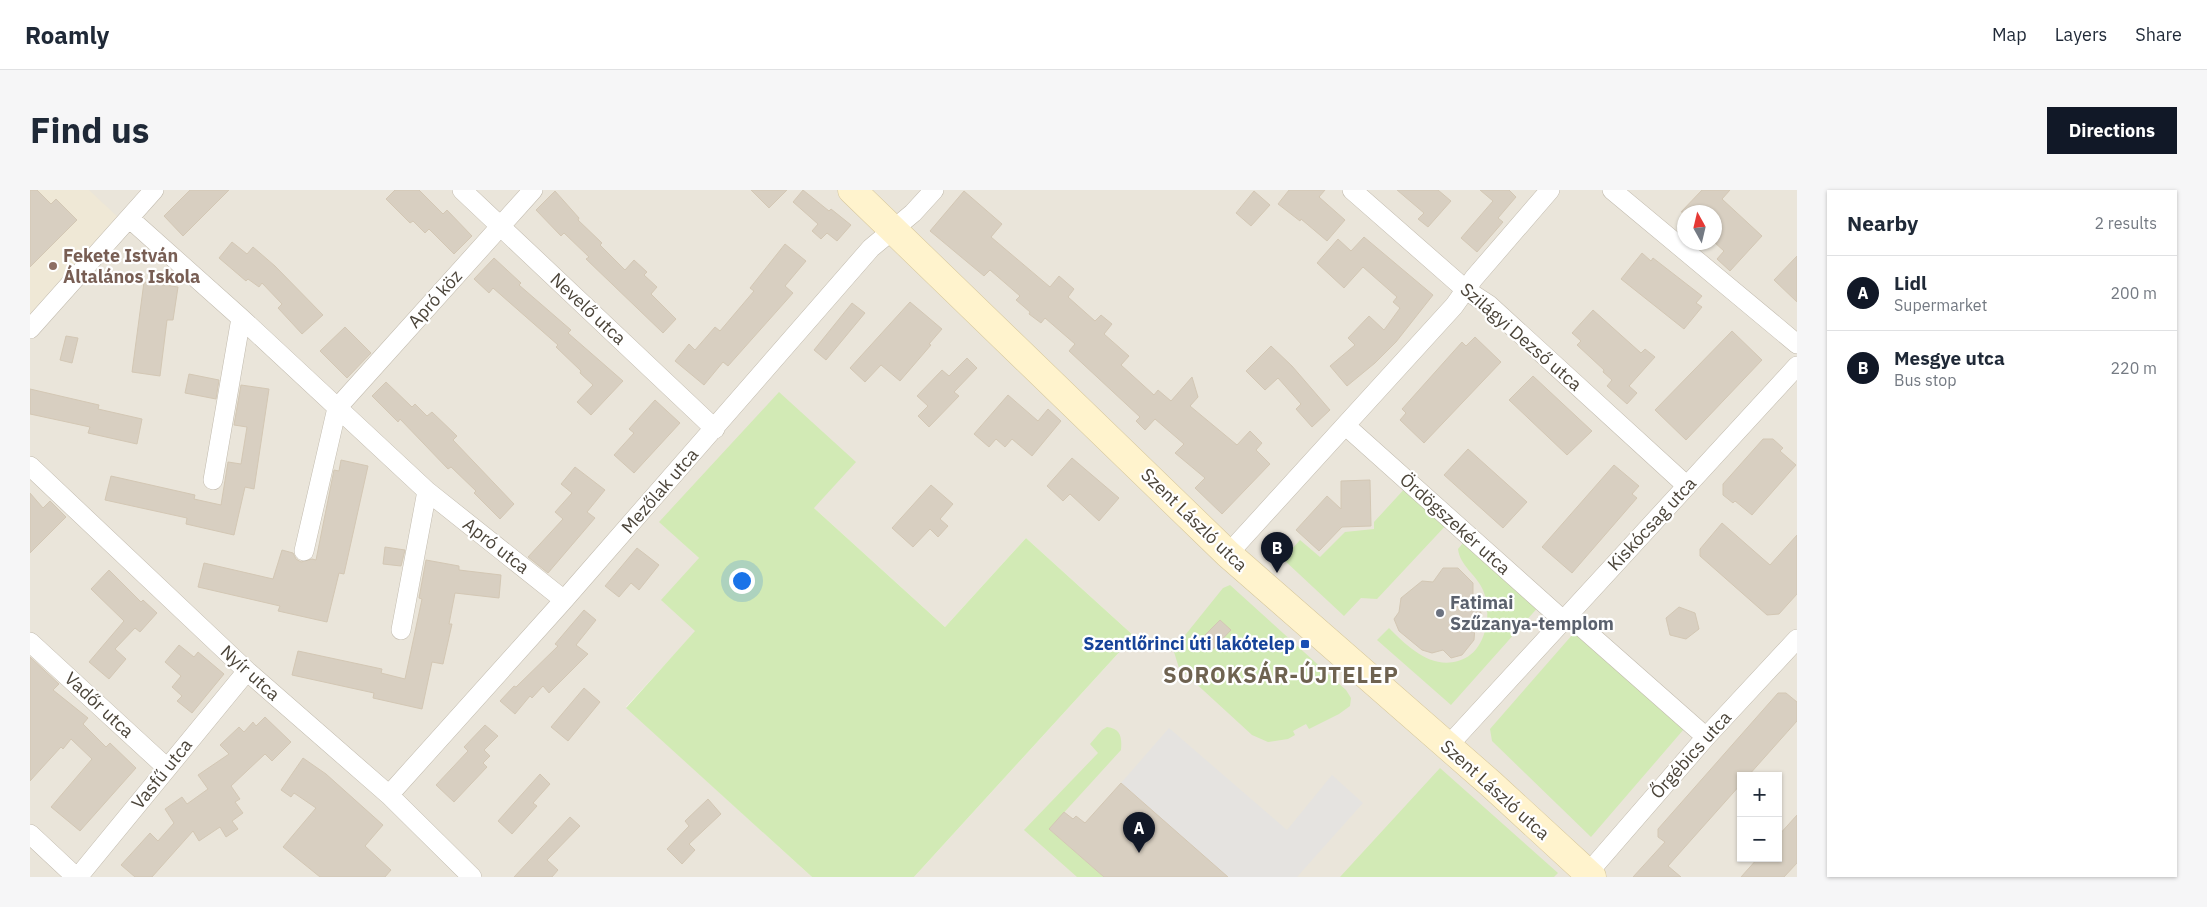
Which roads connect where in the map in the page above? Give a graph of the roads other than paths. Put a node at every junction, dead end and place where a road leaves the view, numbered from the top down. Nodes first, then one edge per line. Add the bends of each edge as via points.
1 (154, 190) edge
2 (462, 190) edge
3 (533, 190) edge
4 (852, 190) edge
5 (934, 190) edge
6 (1352, 190) edge
7 (1550, 190) edge
8 (1612, 190) edge
9 (129, 218) junction
10 (500, 226) junction
11 (893, 229) junction
12 (1466, 290) junction
13 (241, 318) junction
14 (30, 329) edge
15 (1797, 344) edge
16 (1797, 366) edge
17 (337, 408) junction
18 (1346, 426) junction
19 (715, 429) junction
20 (30, 466) edge
21 (213, 480) dead end
22 (1687, 486) junction
23 (427, 491) junction
24 (304, 551) dead end
25 (1228, 554) junction
26 (564, 600) junction
27 (1566, 618) junction
28 (401, 630) dead end
29 (1797, 639) edge
30 (30, 642) edge
31 (247, 671) junction
32 (1706, 737) junction
33 (1447, 747) junction
34 (167, 768) junction
35 (389, 795) junction
36 (30, 834) edge
37 (1590, 875) edge
38 (77, 877) edge
39 (472, 877) edge

1 - 9 street
2 - 10 street, Nevelő utca
3 - 10 street, Apró köz
4 - 11 street, Szent László utca
5 - 11 street, Mezőlak utca via 914,213
6 - 12 street, Szilágyi Dezső utca
7 - 12 street
8 - 15 street
9 - 13 street, Apró utca
9 - 14 street
10 - 17 street, Apró köz
10 - 19 street, Nevelő utca
11 - 19 street, Mezőlak utca via 871,248
11 - 25 street, Szent László utca
12 - 18 street
12 - 22 street, Szilágyi Dezső utca via 1489,305
13 - 17 street, Apró utca
13 - 21 street
16 - 22 street, Kiskócsag utca
17 - 23 street, Apró utca
17 - 24 street
18 - 25 street
18 - 27 street, Ördögszekér utca
19 - 26 street, Mezőlak utca
20 - 31 street, Nyír utca
22 - 27 street, Kiskócsag utca
23 - 26 street, Apró utca
23 - 28 street
25 - 33 street, Szent László utca
26 - 35 street, Mezőlak utca
27 - 32 street, Ördögszekér utca
27 - 33 street, Kiskócsag utca
29 - 32 street, Őrgébics utca
30 - 34 street, Vadőr utca
31 - 34 street, Vasfű utca
31 - 35 street, Nyír utca
32 - 37 street, Őrgébics utca
33 - 37 street, Szent László utca
34 - 38 street, Vasfű utca
35 - 39 street, Nyír utca
36 - 38 street

